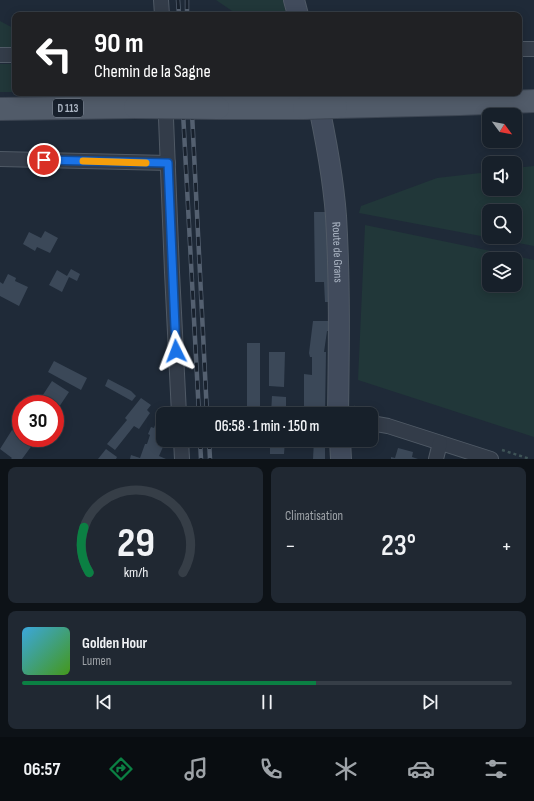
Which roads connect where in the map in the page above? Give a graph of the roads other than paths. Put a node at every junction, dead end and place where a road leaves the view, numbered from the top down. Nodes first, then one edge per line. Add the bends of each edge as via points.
1 (161, 0) edge
2 (294, 0) edge
3 (162, 12) edge
4 (297, 12) edge
5 (522, 49) edge
6 (534, 49) edge
7 (0, 55) edge
8 (12, 55) edge
9 (165, 96) edge
10 (310, 100) edge
11 (534, 101) edge
12 (0, 109) edge
13 (0, 159) edge
14 (168, 163) junction
15 (179, 407) edge
16 (338, 407) edge
17 (378, 424) edge
18 (440, 443) junction
19 (181, 447) edge
20 (340, 447) edge
21 (182, 459) edge
22 (341, 459) edge
23 (436, 459) edge
24 (491, 459) edge

1 - 3 street
2 - 4 street
5 - 6 street
7 - 8 street
9 - 14 street
10 - 11 main road, D 113, bridge via 336,107
10 - 12 main road, D 113, bridge via 218,108
10 - 16 street, Route de Grans via 327,142 336,215
13 - 14 street
14 - 15 street
17 - 18 street
18 - 23 street
18 - 24 street
19 - 21 street
20 - 22 street

